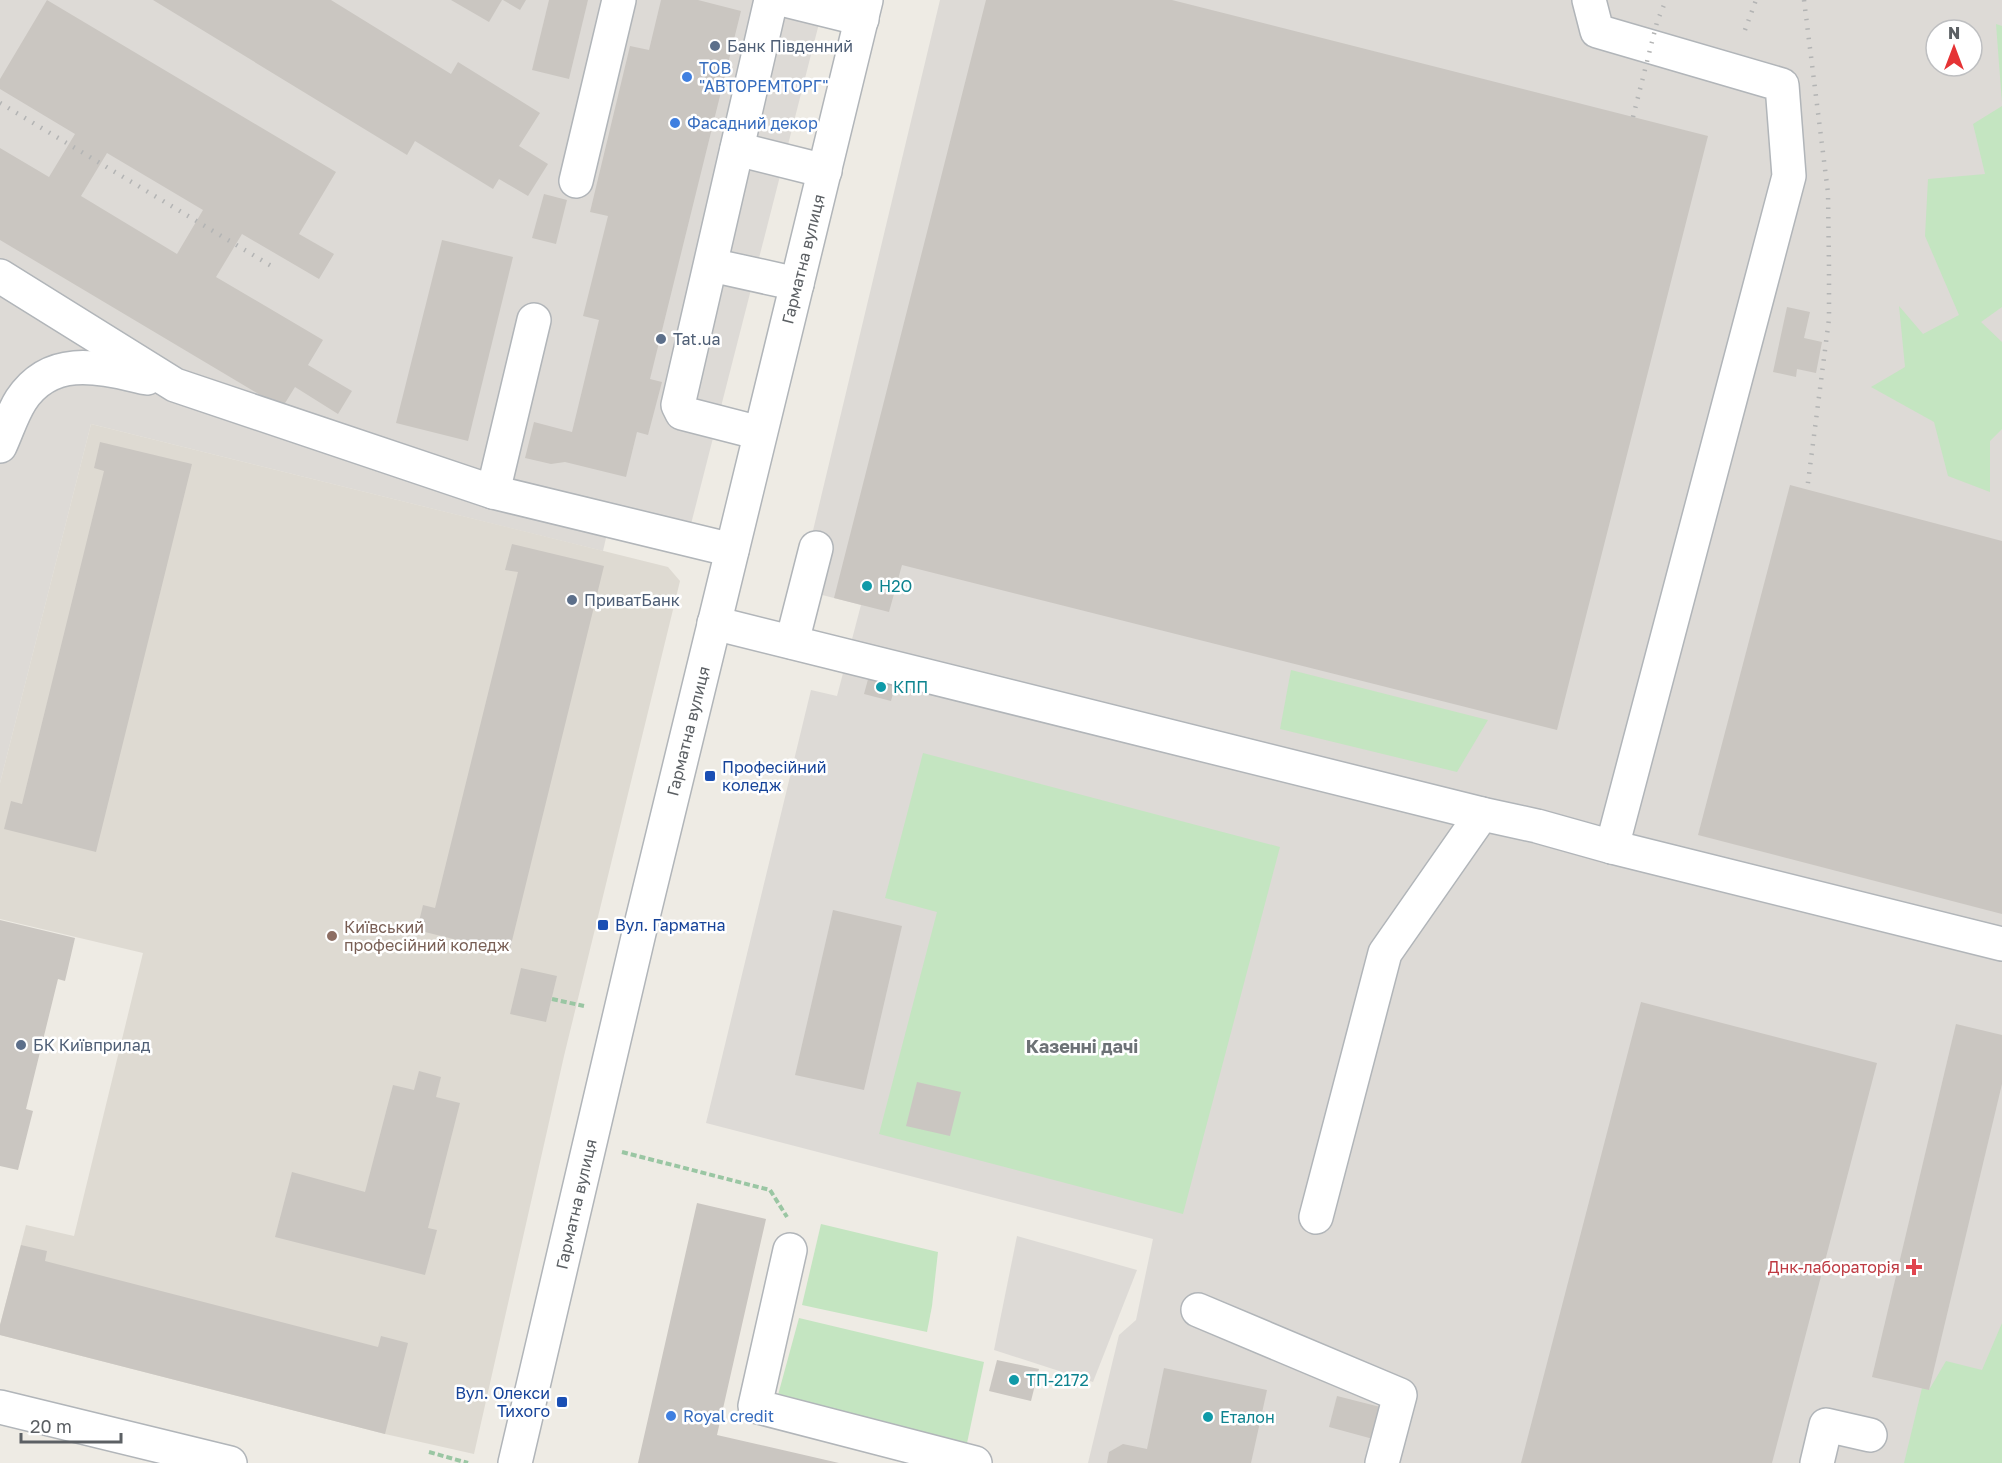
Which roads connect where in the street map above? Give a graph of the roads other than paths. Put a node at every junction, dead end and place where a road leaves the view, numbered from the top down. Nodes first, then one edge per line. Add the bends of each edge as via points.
1 (619, 0) edge
2 (771, 0) edge
3 (785, 0) edge
4 (1589, 0) edge
5 (864, 10) edge
6 (737, 149) junction
7 (825, 171) junction
8 (576, 181) dead end
9 (711, 265) junction
10 (0, 276) edge
11 (797, 284) junction
12 (534, 320) dead end
13 (175, 385) junction
14 (11, 394) edge
15 (760, 433) junction
16 (0, 446) edge
17 (493, 492) junction
18 (816, 548) dead end
19 (732, 550) junction
20 (714, 623) junction
21 (792, 642) junction
22 (1482, 814) junction
23 (1612, 847) junction
24 (2002, 944) edge
25 (1316, 1218) dead end
26 (790, 1250) road end
27 (1198, 1310) dead end
28 (0, 1407) edge
29 (1870, 1435) dead end
30 (230, 1463) edge
31 (515, 1463) edge
32 (975, 1463) edge
33 (1382, 1463) edge
34 (1817, 1463) edge

1 - 8 street
2 - 6 street
3 - 5 street
4 - 23 street via 1597,32 1782,86 1789,176
5 - 7 street, Гарматна вулиця
6 - 7 street
6 - 9 street
7 - 11 street, Гарматна вулиця
9 - 11 street
9 - 15 street via 678,408
10 - 13 street
11 - 15 street, Гарматна вулиця
12 - 17 street
13 - 14 street via 98,367 76,366
13 - 17 street
14 - 16 street
15 - 19 street, Гарматна вулиця
17 - 19 street
18 - 21 street
19 - 20 street, Гарматна вулиця
20 - 21 street
20 - 31 street, Гарматна вулиця
21 - 22 street
22 - 23 street
22 - 25 street via 1385,954
23 - 24 street
26 - 32 street via 755,1406
27 - 33 street via 1400,1395
28 - 30 street
29 - 34 street via 1826,1425

